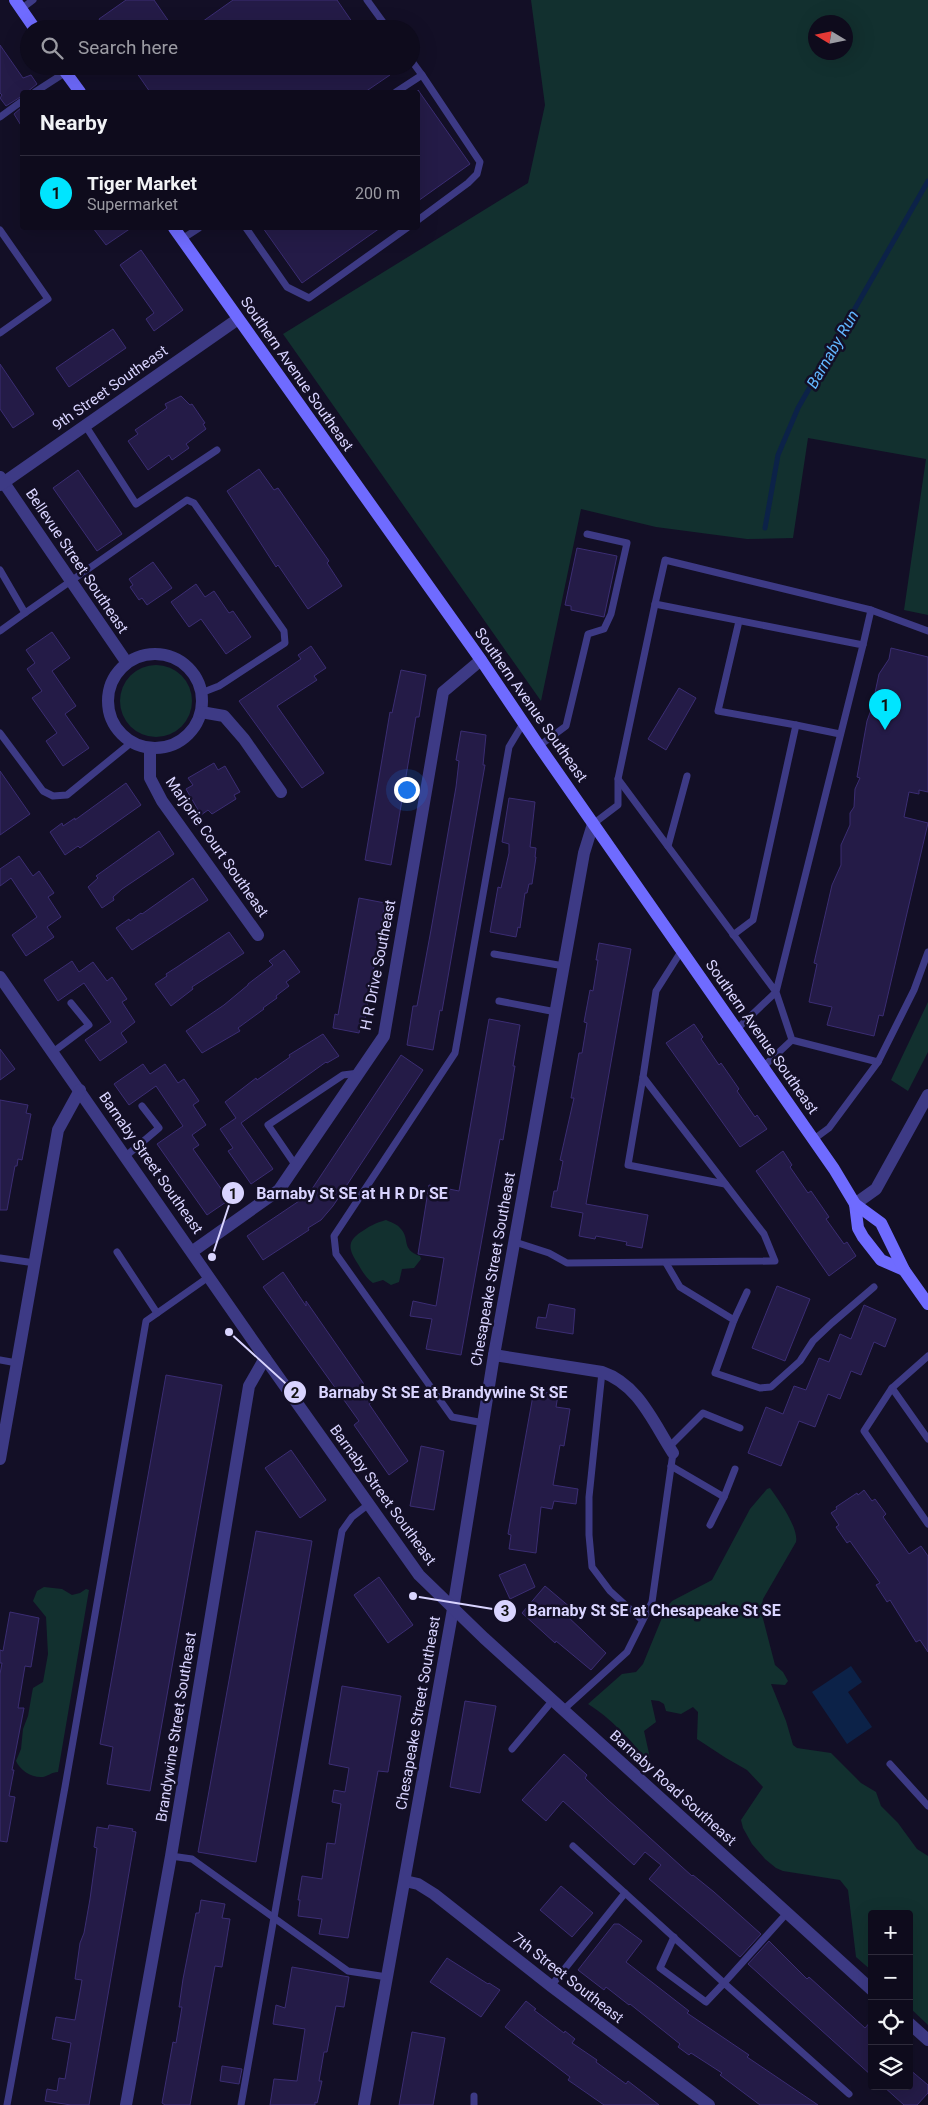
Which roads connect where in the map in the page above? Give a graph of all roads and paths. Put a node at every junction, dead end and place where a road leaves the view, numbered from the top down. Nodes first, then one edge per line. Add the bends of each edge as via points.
1 (33, 0) edge
2 (367, 0) edge
3 (18, 4) edge
4 (29, 20) edge
5 (381, 20) edge
6 (420, 72) edge
7 (56, 75) edge
8 (68, 75) edge
9 (422, 75) junction
10 (38, 90) edge
11 (79, 90) edge
12 (399, 90) edge
13 (20, 102) edge
14 (0, 117) edge
15 (420, 219) edge
16 (0, 230) edge
17 (175, 230) edge
18 (196, 230) edge
19 (247, 230) edge
20 (404, 230) edge
21 (182, 239) junction
22 (238, 319) junction
23 (0, 333) edge
24 (85, 425) junction
25 (218, 450) dead end
26 (1, 481) edge
27 (587, 534) dead end
28 (0, 570) edge
29 (71, 581) junction
30 (655, 604) junction
31 (871, 610) junction
32 (25, 613) junction
33 (739, 621) junction
34 (0, 631) edge
35 (928, 631) edge
36 (863, 645) junction
37 (481, 660) junction
38 (127, 663) junction
39 (201, 693) junction
40 (201, 712) junction
41 (524, 722) junction
42 (796, 725) junction
43 (0, 732) edge
44 (840, 734) junction
45 (132, 742) junction
46 (539, 746) junction
47 (150, 748) junction
48 (687, 776) dead end
49 (618, 779) junction
50 (281, 792) dead end
51 (593, 824) junction
52 (668, 846) junction
53 (733, 934) junction
54 (258, 935) dead end
55 (682, 950) junction
56 (928, 952) edge
57 (494, 954) dead end
58 (564, 966) junction
59 (0, 976) edge
60 (776, 992) junction
61 (499, 1001) dead end
62 (71, 1002) dead end
63 (556, 1012) junction
64 (737, 1029) junction
65 (792, 1040) junction
66 (53, 1052) junction
67 (878, 1062) junction
68 (763, 1067) junction
69 (359, 1073) junction
70 (643, 1077) junction
71 (80, 1090) junction
72 (928, 1095) edge
73 (142, 1106) dead end
74 (814, 1139) junction
75 (126, 1156) junction
76 (296, 1166) junction
77 (725, 1184) junction
78 (855, 1204) junction
79 (515, 1242) junction
80 (116, 1252) dead end
81 (193, 1252) junction
82 (0, 1258) edge
83 (35, 1263) junction
84 (666, 1263) junction
85 (904, 1270) junction
86 (210, 1276) junction
87 (874, 1287) dead end
88 (747, 1292) dead end
89 (928, 1304) edge
90 (157, 1314) junction
91 (734, 1320) junction
92 (494, 1355) junction
93 (928, 1356) edge
94 (265, 1358) junction
95 (0, 1360) edge
96 (17, 1363) junction
97 (602, 1372) junction
98 (892, 1388) junction
99 (484, 1423) junction
100 (740, 1428) dead end
101 (928, 1439) edge
102 (671, 1455) junction
103 (0, 1459) edge
104 (735, 1469) dead end
105 (724, 1497) junction
106 (369, 1504) junction
107 (928, 1524) edge
108 (710, 1525) dead end
109 (453, 1609) junction
110 (642, 1620) junction
111 (553, 1700) junction
112 (563, 1710) junction
113 (512, 1750) dead end
114 (890, 1764) dead end
115 (928, 1806) edge
116 (573, 1846) dead end
117 (171, 1856) junction
118 (404, 1880) junction
119 (625, 1893) junction
120 (787, 1913) junction
121 (273, 1918) junction
122 (674, 1938) junction
123 (387, 1977) junction
124 (724, 1983) junction
125 (551, 1986) junction
126 (868, 1986) edge
127 (913, 2027) edge
128 (928, 2040) edge
129 (849, 2094) dead end
130 (474, 2096) dead end
131 (7, 2105) edge
132 (126, 2105) edge
133 (241, 2105) edge
134 (364, 2105) edge
135 (474, 2105) edge
136 (709, 2105) edge

1 - 3 lane
2 - 5 lane
3 - 4 main road
6 - 9 lane
7 - 10 lane
8 - 11 main road
9 - 12 lane
9 - 15 lane via 480,162 477,174 468,183
13 - 14 lane
16 - 23 lane via 48,299
17 - 21 main road, Southern Avenue Southeast
18 - 21 lane
19 - 20 lane via 287,287 309,298
21 - 22 main road, Southern Avenue Southeast
22 - 24 street, 9th Street Southeast
22 - 37 main road, Southern Avenue Southeast
24 - 25 lane via 136,504
24 - 26 street, 9th Street Southeast
26 - 29 street, Bellevue Street Southeast
27 - 46 lane via 627,543 611,614 604,629 588,634 566,726
28 - 32 lane
29 - 32 lane
29 - 38 street, Bellevue Street Southeast
29 - 39 lane via 187,500 194,503 284,631 285,643 220,686
30 - 31 lane via 666,560
30 - 33 lane
30 - 49 lane
31 - 35 lane
31 - 36 lane
32 - 34 lane
33 - 36 lane
33 - 42 lane via 718,711
36 - 44 lane
37 - 41 main road, Southern Avenue Southeast
37 - 69 street, H R Drive Southeast via 443,692 384,1036
38 - 39 street via 154,654 169,656 191,671
38 - 45 street via 112,684 108,705 115,725
39 - 40 street
40 - 47 street via 192,730 182,739 163,747
40 - 50 street via 224,716
41 - 46 main road, Southern Avenue Southeast
41 - 99 lane via 509,747 455,1053 334,1236 336,1254 452,1417
42 - 44 lane
42 - 53 lane via 753,920
43 - 45 lane via 43,791 54,796 68,795
44 - 60 lane
45 - 47 street
46 - 51 main road, Southern Avenue Southeast
47 - 54 street, Marjorie Court Southeast via 150,778 162,801
48 - 52 lane
49 - 51 lane via 618,805
49 - 52 lane
51 - 55 main road, Southern Avenue Southeast
51 - 58 street, Chesapeake Street Southeast via 584,853
52 - 53 lane
53 - 60 lane
55 - 64 main road, Southern Avenue Southeast
55 - 70 lane via 656,991
56 - 67 lane via 914,990
57 - 58 lane
58 - 63 street, Chesapeake Street Southeast
59 - 66 street, Barnaby Street Southeast
60 - 64 lane
60 - 65 lane
61 - 63 lane
62 - 66 lane via 88,1025
63 - 79 street, Chesapeake Street Southeast
64 - 68 main road, Southern Avenue Southeast
65 - 67 lane
65 - 68 lane
66 - 71 street, Barnaby Street Southeast
67 - 74 lane via 829,1128
68 - 74 main road, Southern Avenue Southeast
69 - 76 street, H R Drive Southeast
69 - 76 lane via 343,1075 268,1125
70 - 77 lane
70 - 77 lane via 628,1165
71 - 75 street, Barnaby Street Southeast
71 - 83 street via 58,1130
72 - 78 street via 876,1189
73 - 75 lane via 160,1128
74 - 78 main road, Southern Avenue Southeast
75 - 81 street, Barnaby Street Southeast
76 - 81 street, H R Drive Southeast via 279,1190
77 - 84 lane via 764,1234 776,1261
78 - 85 main road, Southern Avenue Southeast via 880,1223
78 - 85 main road, Southern Avenue Southeast via 858,1228 863,1237 881,1260
79 - 84 lane via 549,1253 567,1263
79 - 92 street, Chesapeake Street Southeast
80 - 90 lane
81 - 86 street, Barnaby Street Southeast
82 - 83 lane
83 - 96 street
84 - 91 lane via 680,1287
85 - 89 main road, Southern Avenue Southeast
86 - 90 lane
86 - 94 street, Barnaby Street Southeast
87 - 91 lane via 819,1335 800,1361 770,1387 760,1388 715,1373
88 - 91 lane
90 - 131 lane via 146,1322
92 - 97 street
92 - 99 street, Chesapeake Street Southeast
93 - 98 lane
94 - 106 street, Barnaby Street Southeast
94 - 117 street, Brandywine Street Southeast via 250,1386
95 - 96 lane
96 - 103 street
97 - 102 street via 630,1388
97 - 110 lane via 589,1497 592,1567 610,1591
98 - 101 lane
98 - 107 lane via 864,1431
99 - 109 street, Chesapeake Street Southeast
100 - 102 lane via 703,1413
102 - 105 lane
102 - 110 lane via 652,1602
104 - 105 lane
105 - 108 lane
106 - 109 street, Barnaby Street Southeast via 419,1575
106 - 121 lane via 352,1517 342,1531
109 - 111 street, Barnaby Road Southeast
109 - 118 street, Chesapeake Street Southeast
110 - 112 lane via 627,1652
111 - 112 street, Barnaby Road Southeast
111 - 113 lane
112 - 120 street, Barnaby Road Southeast
114 - 115 lane
116 - 119 lane
117 - 121 lane via 192,1859
117 - 132 street, Brandywine Street Southeast
118 - 123 street, Chesapeake Street Southeast
118 - 125 street, 7th Street Southeast via 429,1890
119 - 122 lane
119 - 125 lane
120 - 124 lane
120 - 126 street, Barnaby Road Southeast
121 - 123 lane via 348,1972
121 - 133 lane
122 - 124 lane
122 - 124 lane via 660,1968 706,2002
123 - 134 street, Chesapeake Street Southeast
124 - 129 lane
125 - 136 street, 7th Street Southeast
127 - 128 street
130 - 135 lane

